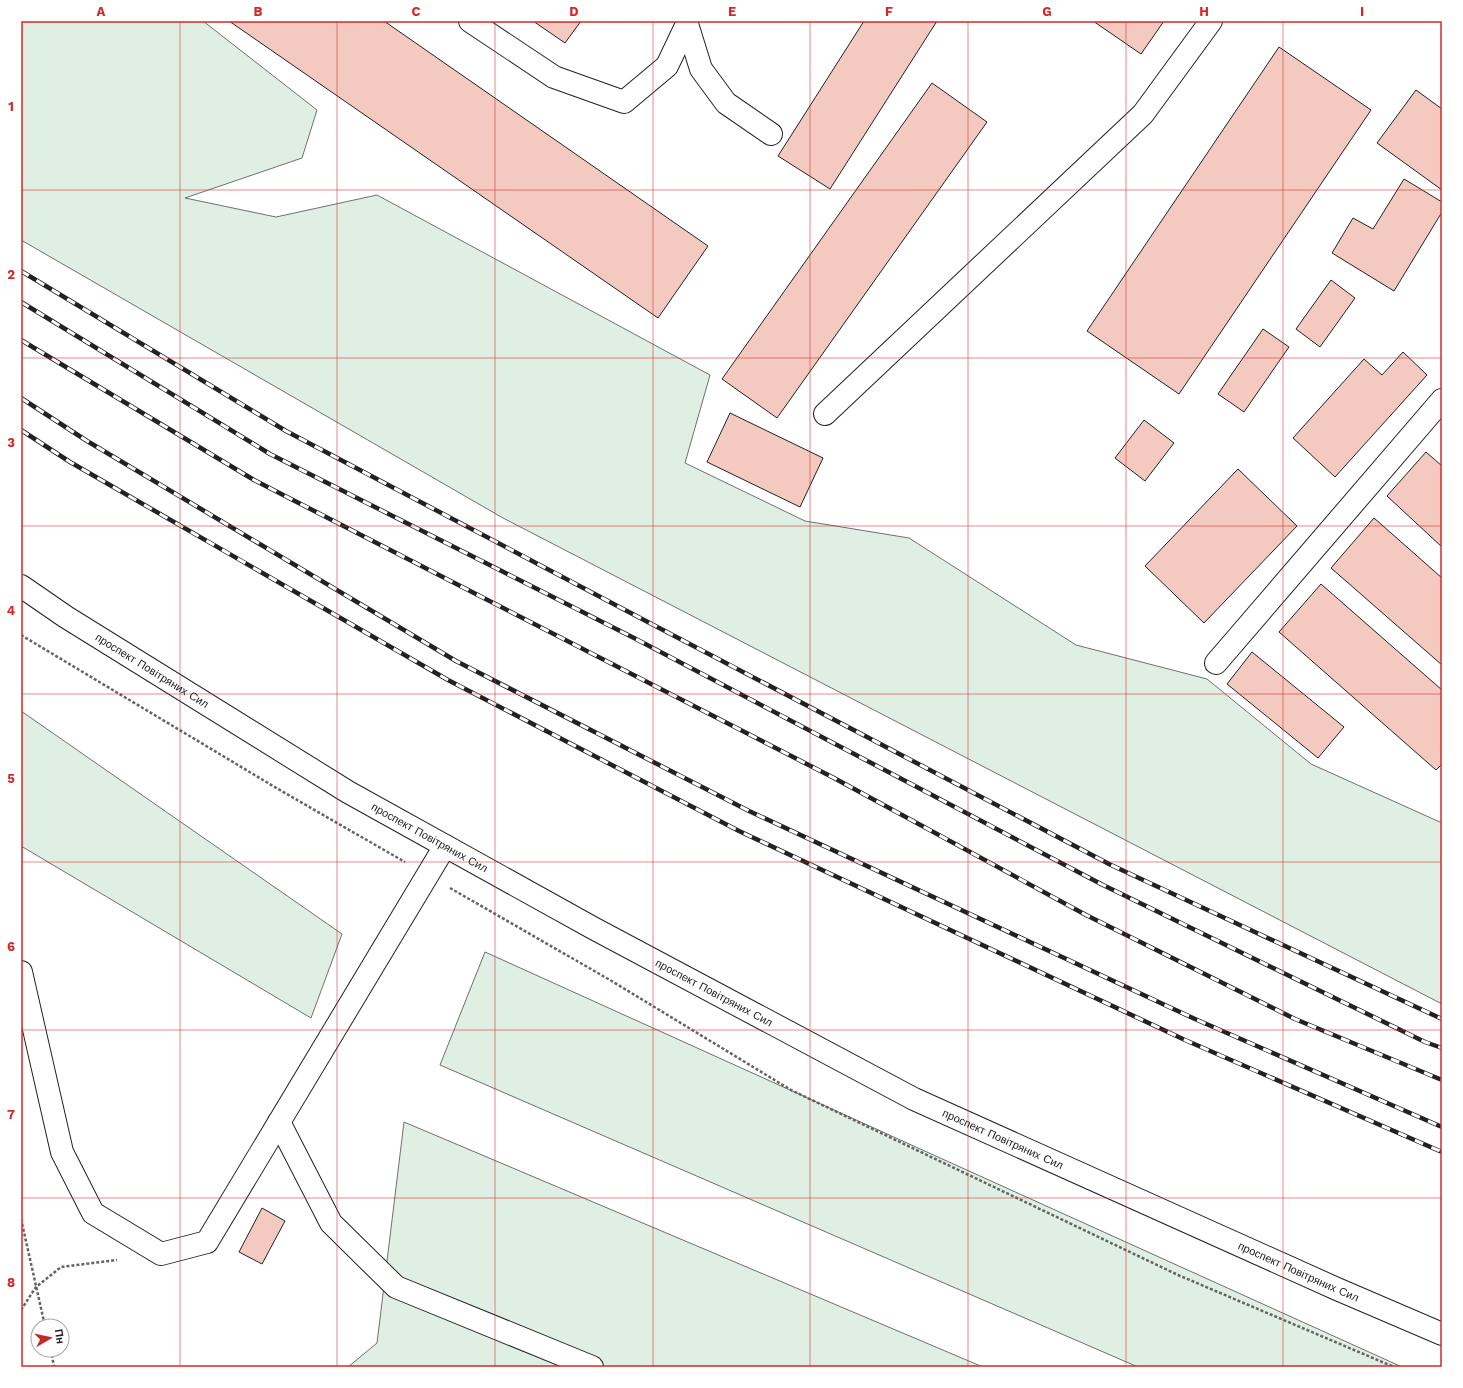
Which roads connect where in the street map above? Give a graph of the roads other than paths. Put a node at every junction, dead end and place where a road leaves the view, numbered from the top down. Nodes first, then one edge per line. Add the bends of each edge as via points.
1 (470, 21) edge
2 (1211, 21) edge
3 (687, 23) edge
4 (771, 134) dead end
5 (1442, 400) edge
6 (825, 414) dead end
7 (21, 586) edge
8 (1216, 663) dead end
9 (445, 846) junction
10 (21, 972) edge
11 (279, 1122) junction
12 (1442, 1334) edge
13 (592, 1367) edge

1 - 3 main road via 554,77 624,102 667,66
2 - 6 main road via 1142,114
3 - 4 main road via 701,69 726,103
5 - 8 main road
7 - 9 main road, проспект Повітряних Сил via 66,618 348,792
9 - 11 main road
9 - 12 main road, проспект Повітряних Сил via 592,928 914,1099
10 - 11 main road via 62,1152 93,1213 161,1254 207,1242
11 - 13 main road via 331,1223 396,1287

